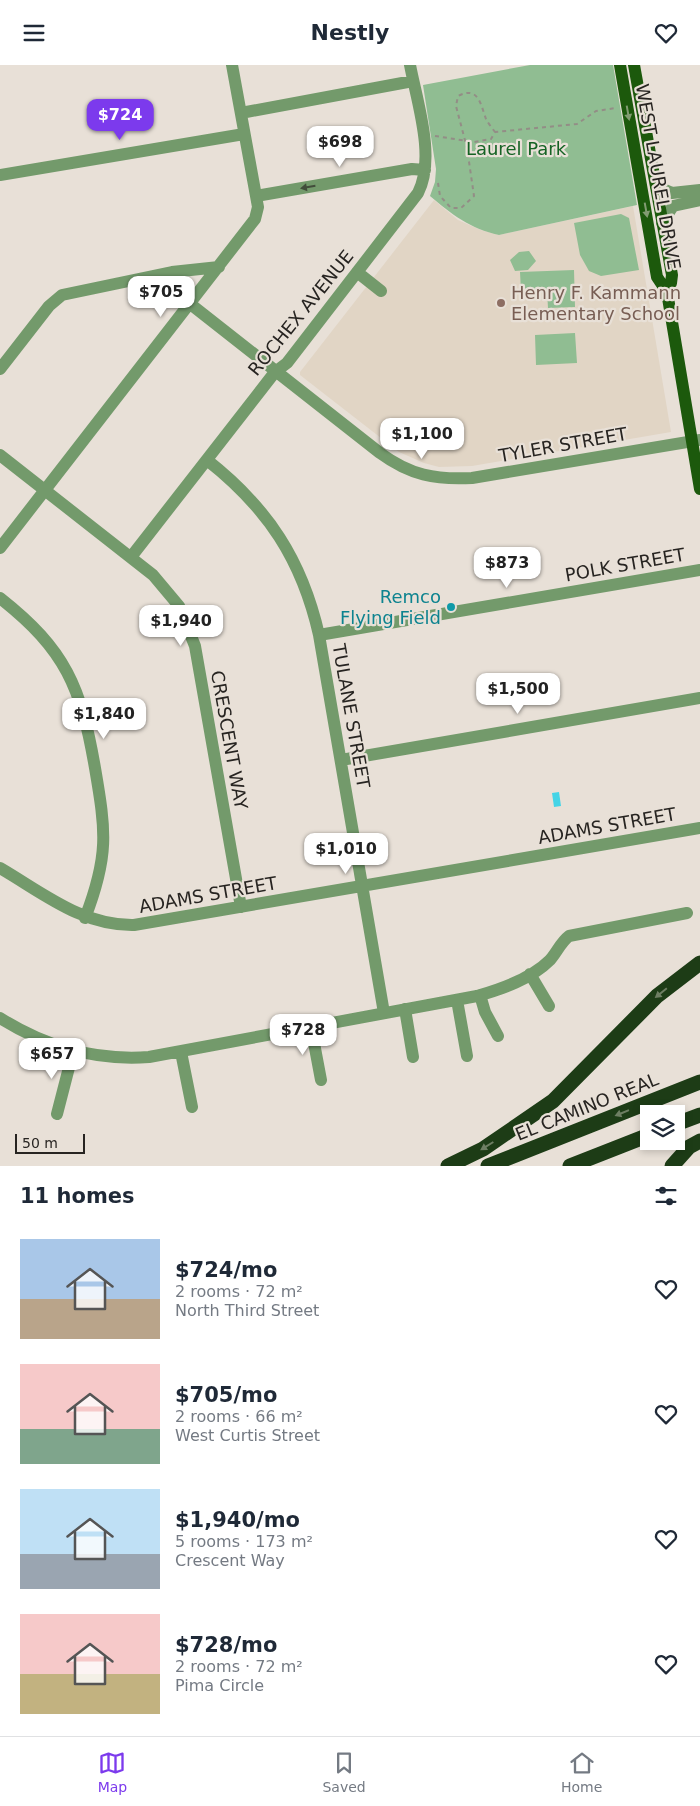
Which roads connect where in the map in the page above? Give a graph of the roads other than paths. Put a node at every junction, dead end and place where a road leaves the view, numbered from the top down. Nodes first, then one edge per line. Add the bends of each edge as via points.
1 (232, 65) edge
2 (410, 65) edge
3 (620, 65) edge
4 (634, 65) edge
5 (413, 81) junction
6 (241, 113) junction
7 (244, 134) junction
8 (425, 170) junction
9 (0, 175) edge
10 (656, 186) junction
11 (700, 190) edge
12 (256, 196) junction
13 (700, 200) edge
14 (662, 223) junction
15 (219, 267) junction
16 (357, 272) junction
17 (156, 277) junction
18 (381, 291) dead end
19 (667, 292) junction
20 (190, 303) junction
21 (0, 369) edge
22 (275, 372) junction
23 (696, 441) edge
24 (0, 455) edge
25 (207, 459) junction
26 (45, 489) junction
27 (700, 489) edge
28 (0, 549) edge
29 (131, 557) junction
30 (700, 570) edge
31 (0, 598) edge
32 (319, 635) junction
33 (700, 698) edge
34 (341, 760) junction
35 (700, 827) edge
36 (0, 868) edge
37 (362, 886) junction
38 (241, 907) junction
39 (687, 913) dead end
40 (85, 918) junction
41 (700, 963) edge
42 (530, 974) junction
43 (480, 995) junction
44 (457, 1000) junction
45 (549, 1006) dead end
46 (405, 1009) junction
47 (384, 1013) junction
48 (0, 1018) edge
49 (311, 1027) junction
50 (498, 1036) dead end
51 (73, 1052) junction
52 (182, 1052) junction
53 (467, 1055) dead end
54 (413, 1057) dead end
55 (321, 1079) dead end
56 (700, 1082) edge
57 (192, 1107) dead end
58 (57, 1114) dead end
59 (700, 1115) edge
60 (685, 1121) edge
61 (640, 1139) edge
62 (700, 1141) edge
63 (448, 1166) edge
64 (488, 1166) edge
65 (570, 1166) edge
66 (672, 1166) edge

1 - 6 street
2 - 5 street, ROCHEX AVENUE
3 -> 19 main road, WEST LAUREL DRIVE via 657,277
4 - 10 main road, WEST LAUREL DRIVE
5 - 6 street
5 - 8 street, ROCHEX AVENUE via 425,145
6 - 7 street
7 - 9 street
7 - 12 street
8 -> 12 street via 412,169
8 - 16 street, ROCHEX AVENUE via 418,193
10 - 11 street via 672,193
10 - 14 main road, WEST LAUREL DRIVE
12 - 15 street via 255,219
13 - 14 street via 673,206
14 - 19 main road, WEST LAUREL DRIVE via 672,275
15 - 17 street via 203,267
15 - 20 street
16 - 18 street
16 - 22 street, ROCHEX AVENUE via 286,363
17 - 20 street, TYLER STREET
17 - 21 street via 58,297
19 - 23 main road, WEST LAUREL DRIVE
20 - 22 street, TYLER STREET
20 - 26 street
22 - 23 street, TYLER STREET via 392,462 423,475 445,479 472,479
22 - 25 street, ROCHEX AVENUE
23 - 27 main road, WEST LAUREL DRIVE
24 - 26 street, CRESCENT WAY
25 - 29 street, ROCHEX AVENUE
25 - 32 street, TULANE STREET via 251,499 282,540 304,581
26 - 28 street
26 - 29 street, CRESCENT WAY
29 - 38 street, CRESCENT WAY via 168,591 183,613 192,637
30 - 32 street, POLK STREET
31 - 40 street via 27,620 56,652 70,675 85,716 102,805 105,843 100,878
32 - 34 street, TULANE STREET
33 - 34 street
34 - 37 street, TULANE STREET
35 - 37 street, ADAMS STREET
36 - 40 street, ADAMS STREET
37 - 38 street, ADAMS STREET
37 - 47 street, TULANE STREET
38 - 40 street, ADAMS STREET via 134,925
39 - 42 street via 567,937 550,960
41 -> 63 highway via 657,997 553,1101 483,1149
42 - 43 street
42 - 45 street
43 - 44 street
43 - 50 street
44 - 46 street
44 - 53 street
46 - 47 street
46 - 54 street
47 - 49 street
48 - 51 street via 35,1038
49 - 52 street
49 - 55 street
51 - 52 street via 128,1058
51 - 58 street
52 - 57 street
56 -> 64 highway, EL CAMINO REAL
59 - 60 highway
61 - 65 highway
62 - 66 highway via 689,1147

